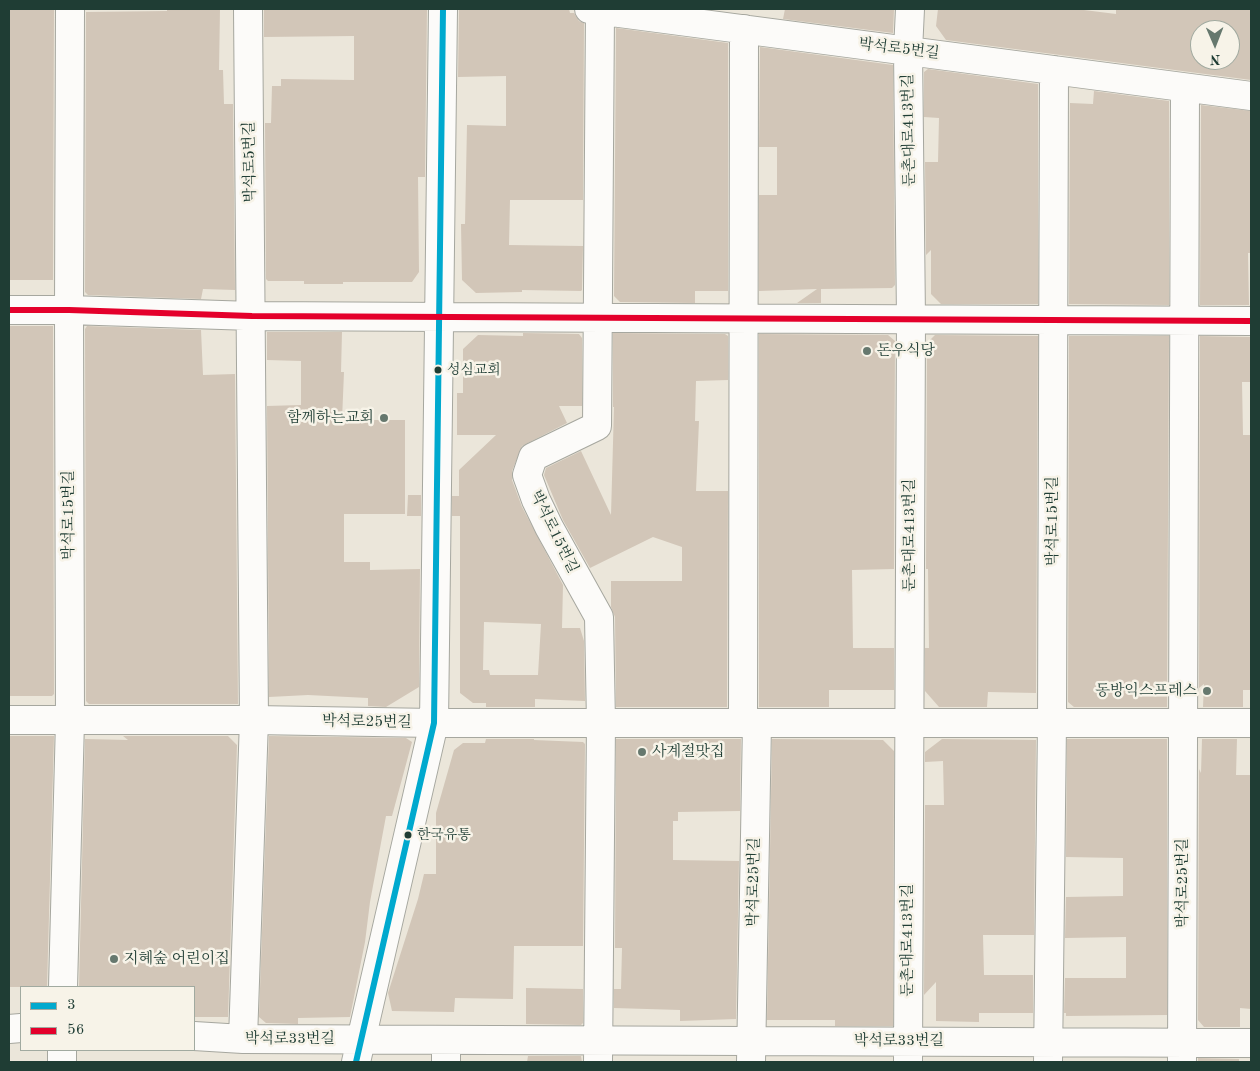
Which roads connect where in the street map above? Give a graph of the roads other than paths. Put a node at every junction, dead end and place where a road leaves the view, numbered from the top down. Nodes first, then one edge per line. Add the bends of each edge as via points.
1 (70, 9) edge
2 (248, 9) edge
3 (442, 9) edge
4 (910, 9) edge
5 (594, 10) edge
6 (744, 30) junction
7 (908, 50) junction
8 (1054, 70) junction
9 (1186, 88) junction
10 (1251, 96) edge
11 (9, 310) edge
12 (69, 310) junction
13 (252, 316) junction
14 (438, 317) junction
15 (598, 318) junction
16 (743, 318) junction
17 (911, 318) junction
18 (1053, 319) junction
19 (1186, 320) junction
20 (1251, 321) edge
21 (9, 720) edge
22 (254, 720) junction
23 (70, 721) junction
24 (434, 723) junction
25 (601, 723) junction
26 (750, 723) junction
27 (909, 723) junction
28 (1052, 723) junction
29 (1184, 724) junction
30 (1251, 724) edge
31 (63, 986) edge
32 (195, 1036) edge
33 (243, 1039) junction
34 (1251, 1042) edge
35 (359, 1051) edge
36 (446, 1051) edge
37 (598, 1051) edge
38 (751, 1051) edge
39 (908, 1052) edge
40 (1048, 1052) edge
41 (1182, 1052) edge

1 - 12 street
2 - 13 street, 박석로5번길
3 - 14 street
4 - 7 street, 둔촌대로413번길
5 - 6 street, 박석로5번길
5 - 15 street, 박석로5번길
6 - 7 street, 박석로5번길
6 - 16 street
7 - 8 street, 박석로5번길
7 - 17 street, 둔촌대로413번길
8 - 9 street, 박석로5번길
8 - 18 street
9 - 10 street, 박석로5번길
9 - 19 street
11 - 12 street
12 - 13 street
12 - 23 street, 박석로15번길
13 - 14 street
13 - 22 street
14 - 15 street
14 - 24 street
15 - 16 street
15 - 25 street, 박석로15번길 via 597,426 532,457 527,475 549,527 599,617
16 - 17 street
16 - 26 street
17 - 18 street
17 - 27 street, 둔촌대로413번길
18 - 19 street
18 - 28 street, 박석로15번길
19 - 20 street
19 - 29 street
21 - 23 street, 박석로25번길
22 - 23 street, 박석로25번길
22 - 24 street, 박석로25번길
22 - 33 street
23 - 31 street
24 - 25 street, 박석로25번길
24 - 35 street
25 - 26 street, 박석로25번길
25 - 37 street
26 - 27 street, 박석로25번길
26 - 38 street, 박석로25번길
27 - 28 street, 박석로25번길
27 - 39 street, 둔촌대로413번길
28 - 29 street, 박석로25번길
28 - 40 street
29 - 30 street, 박석로25번길
29 - 41 street, 박석로25번길
32 - 33 street, 박석로33번길
33 - 35 street, 박석로33번길
34 - 41 street, 박석로33번길
35 - 36 street, 박석로33번길
36 - 37 street, 박석로33번길
37 - 38 street, 박석로33번길
38 - 39 street, 박석로33번길
39 - 40 street, 박석로33번길
40 - 41 street, 박석로33번길

